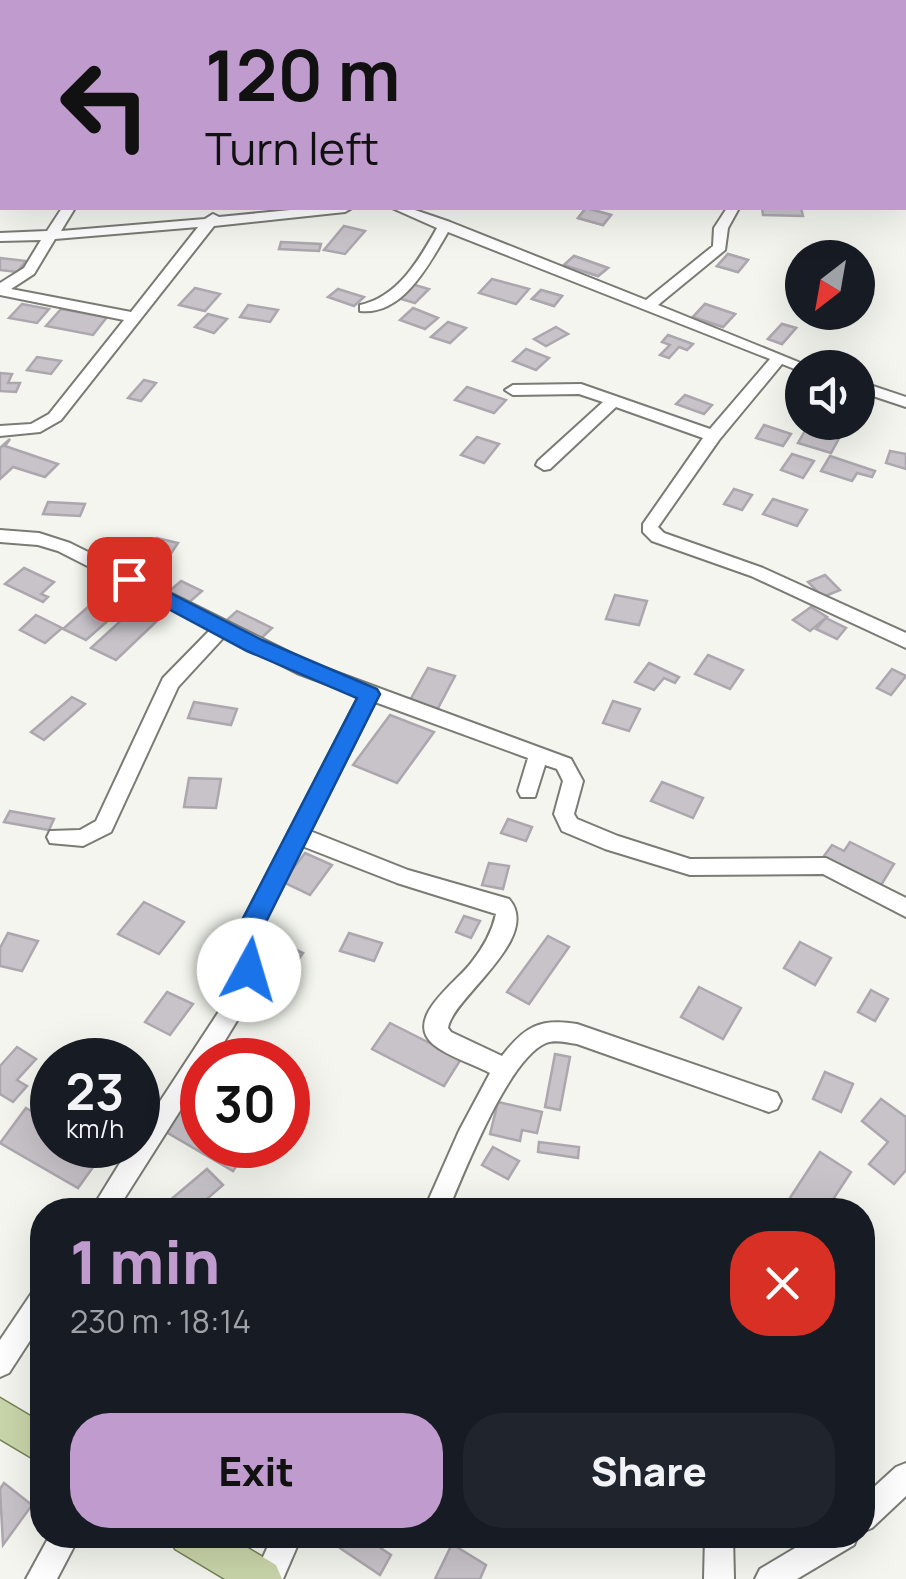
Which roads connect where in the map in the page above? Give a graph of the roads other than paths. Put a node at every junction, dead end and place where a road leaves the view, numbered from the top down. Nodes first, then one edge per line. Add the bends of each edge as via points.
1 (67, 210) edge
2 (225, 210) edge
3 (324, 210) edge
4 (410, 210) edge
5 (733, 210) edge
6 (208, 221) junction
7 (445, 225) junction
8 (53, 236) junction
9 (0, 237) edge
10 (646, 306) junction
11 (365, 308) dead end
12 (133, 317) junction
13 (779, 358) junction
14 (785, 360) edge
15 (513, 390) dead end
16 (875, 392) edge
17 (906, 402) edge
18 (611, 403) junction
19 (0, 431) edge
20 (713, 436) junction
21 (544, 465) dead end
22 (0, 536) edge
23 (221, 629) junction
24 (906, 641) edge
25 (369, 694) junction
26 (538, 757) junction
27 (528, 791) dead end
28 (300, 836) junction
29 (58, 837) dead end
30 (906, 908) edge
31 (506, 1070) junction
32 (769, 1101) dead end
33 (111, 1198) edge
34 (442, 1198) edge
35 (30, 1318) edge
36 (0, 1364) edge
37 (0, 1418) edge
38 (30, 1437) edge
39 (906, 1477) edge
40 (875, 1506) edge
41 (59, 1548) edge
42 (211, 1548) edge
43 (281, 1548) edge
44 (720, 1548) edge
45 (822, 1548) edge
46 (41, 1579) edge
47 (265, 1579) edge
48 (719, 1579) edge
49 (770, 1579) edge

1 - 8 street
2 - 6 street
3 - 6 street
4 - 7 street
5 - 10 street via 721,228 720,247
6 - 8 street
6 - 12 street
7 - 10 street
7 - 11 street via 408,280 380,307
8 - 9 street
8 - 12 street via 29,272 3,292
10 - 13 street
12 - 19 street via 54,417 34,429
13 - 14 street
13 - 20 street
15 - 18 street via 574,388
16 - 17 street
18 - 20 street
18 - 21 street
20 - 24 street via 649,528
22 - 23 street via 64,547
23 - 25 street
23 - 29 street via 170,683 104,826 84,838
25 - 26 street
25 - 28 street
26 - 27 street
26 - 30 street via 571,771 564,814 569,825 598,837 702,869 826,866
28 - 31 street via 404,878 501,905 507,912 476,974 435,1021 443,1039
28 - 33 street via 249,930 242,993
31 - 32 street via 524,1044 547,1031 577,1034
31 - 34 street
35 - 36 street
37 - 38 main road
39 - 40 street
41 - 46 street
42 - 47 main road
43 - 47 street
44 - 48 street
45 - 49 street

